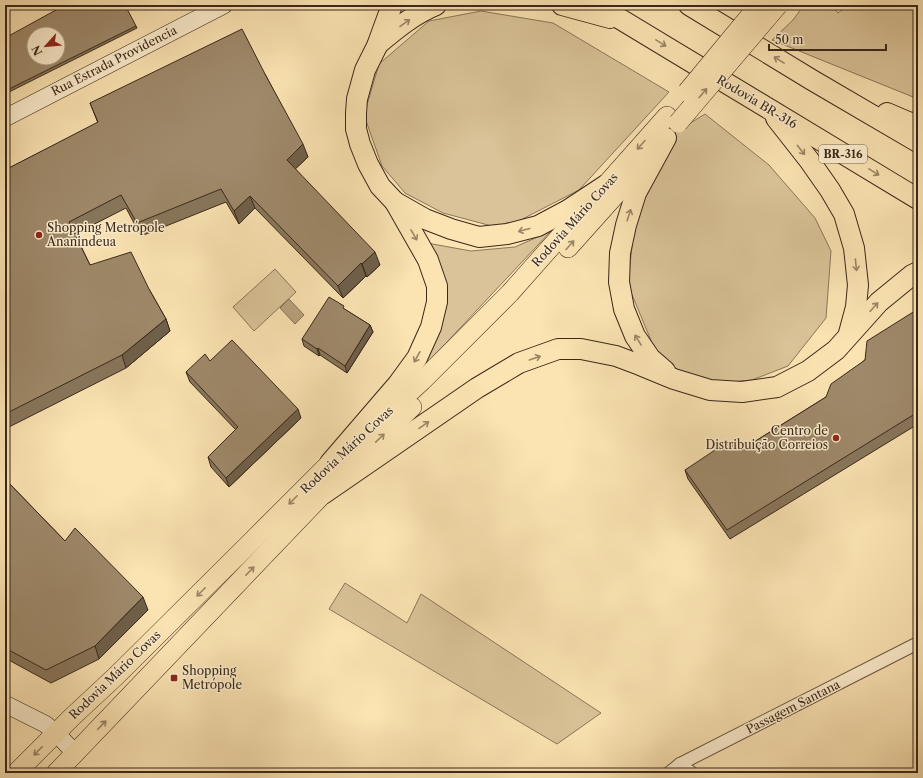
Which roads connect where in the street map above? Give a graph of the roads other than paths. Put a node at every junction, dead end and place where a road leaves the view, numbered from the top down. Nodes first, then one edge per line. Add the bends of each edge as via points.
1 (224, 5) edge
2 (392, 5) edge
3 (436, 5) edge
4 (562, 5) edge
5 (597, 5) edge
6 (760, 5) edge
7 (778, 5) edge
8 (696, 8) edge
9 (627, 23) junction
10 (377, 46) junction
11 (812, 80) junction
12 (768, 109) junction
13 (5, 118) edge
14 (918, 124) edge
15 (670, 126) junction
16 (918, 142) edge
17 (606, 184) junction
18 (918, 199) edge
19 (395, 202) junction
20 (918, 272) edge
21 (848, 336) junction
22 (674, 379) junction
23 (330, 463) junction
24 (323, 494) junction
25 (918, 643) edge
26 (5, 704) edge
27 (56, 733) junction
28 (75, 753) junction
29 (680, 764) junction
30 (16, 773) edge
31 (56, 773) edge
32 (669, 773) edge
33 (692, 773) edge

1 - 13 main road, Rua Estrada Providencia
2 - 10 highway
10 -> 3 highway via 403,24
4 - 9 highway
5 - 9 highway, Rodovia BR-316 / BR-316
6 - 15 main road, bridge
15 -> 7 main road, bridge
11 -> 8 highway
9 -> 12 highway, Rodovia BR-316 / BR-316
10 - 19 highway via 365,70 357,99 356,129 368,164 380,186
11 - 14 highway
11 - 16 highway
12 -> 18 highway, Rodovia BR-316 / BR-316
12 -> 21 highway via 809,160 844,214 854,248 858,285 856,307
15 -> 17 main road, Rodovia Mário Covas
22 -> 15 highway via 650,358 635,336 624,309 619,282 620,253 636,193
24 -> 15 main road, Rodovia Mário Covas via 518,302
17 -> 19 highway via 568,210 538,226 507,234 479,236 451,229 425,219
17 - 23 main road, Rodovia Mário Covas via 510,293 422,381
19 -> 23 highway via 428,260 437,286 437,302 431,327 417,358
21 -> 20 highway via 879,302
21 - 22 highway via 836,350 808,371 777,387 742,392 710,390
24 -> 22 highway via 477,388 519,363 558,350 581,350 616,356
23 -> 27 main road, Rodovia Mário Covas
28 -> 24 main road, Rodovia Mário Covas
25 - 29 street, Passagem Santana
26 - 27 main road via 38,720
27 - 28 main road
27 -> 30 main road, Rodovia Mário Covas
28 - 31 main road, Rodovia Mário Covas
29 - 32 street, Passagem Santana
29 - 33 street

